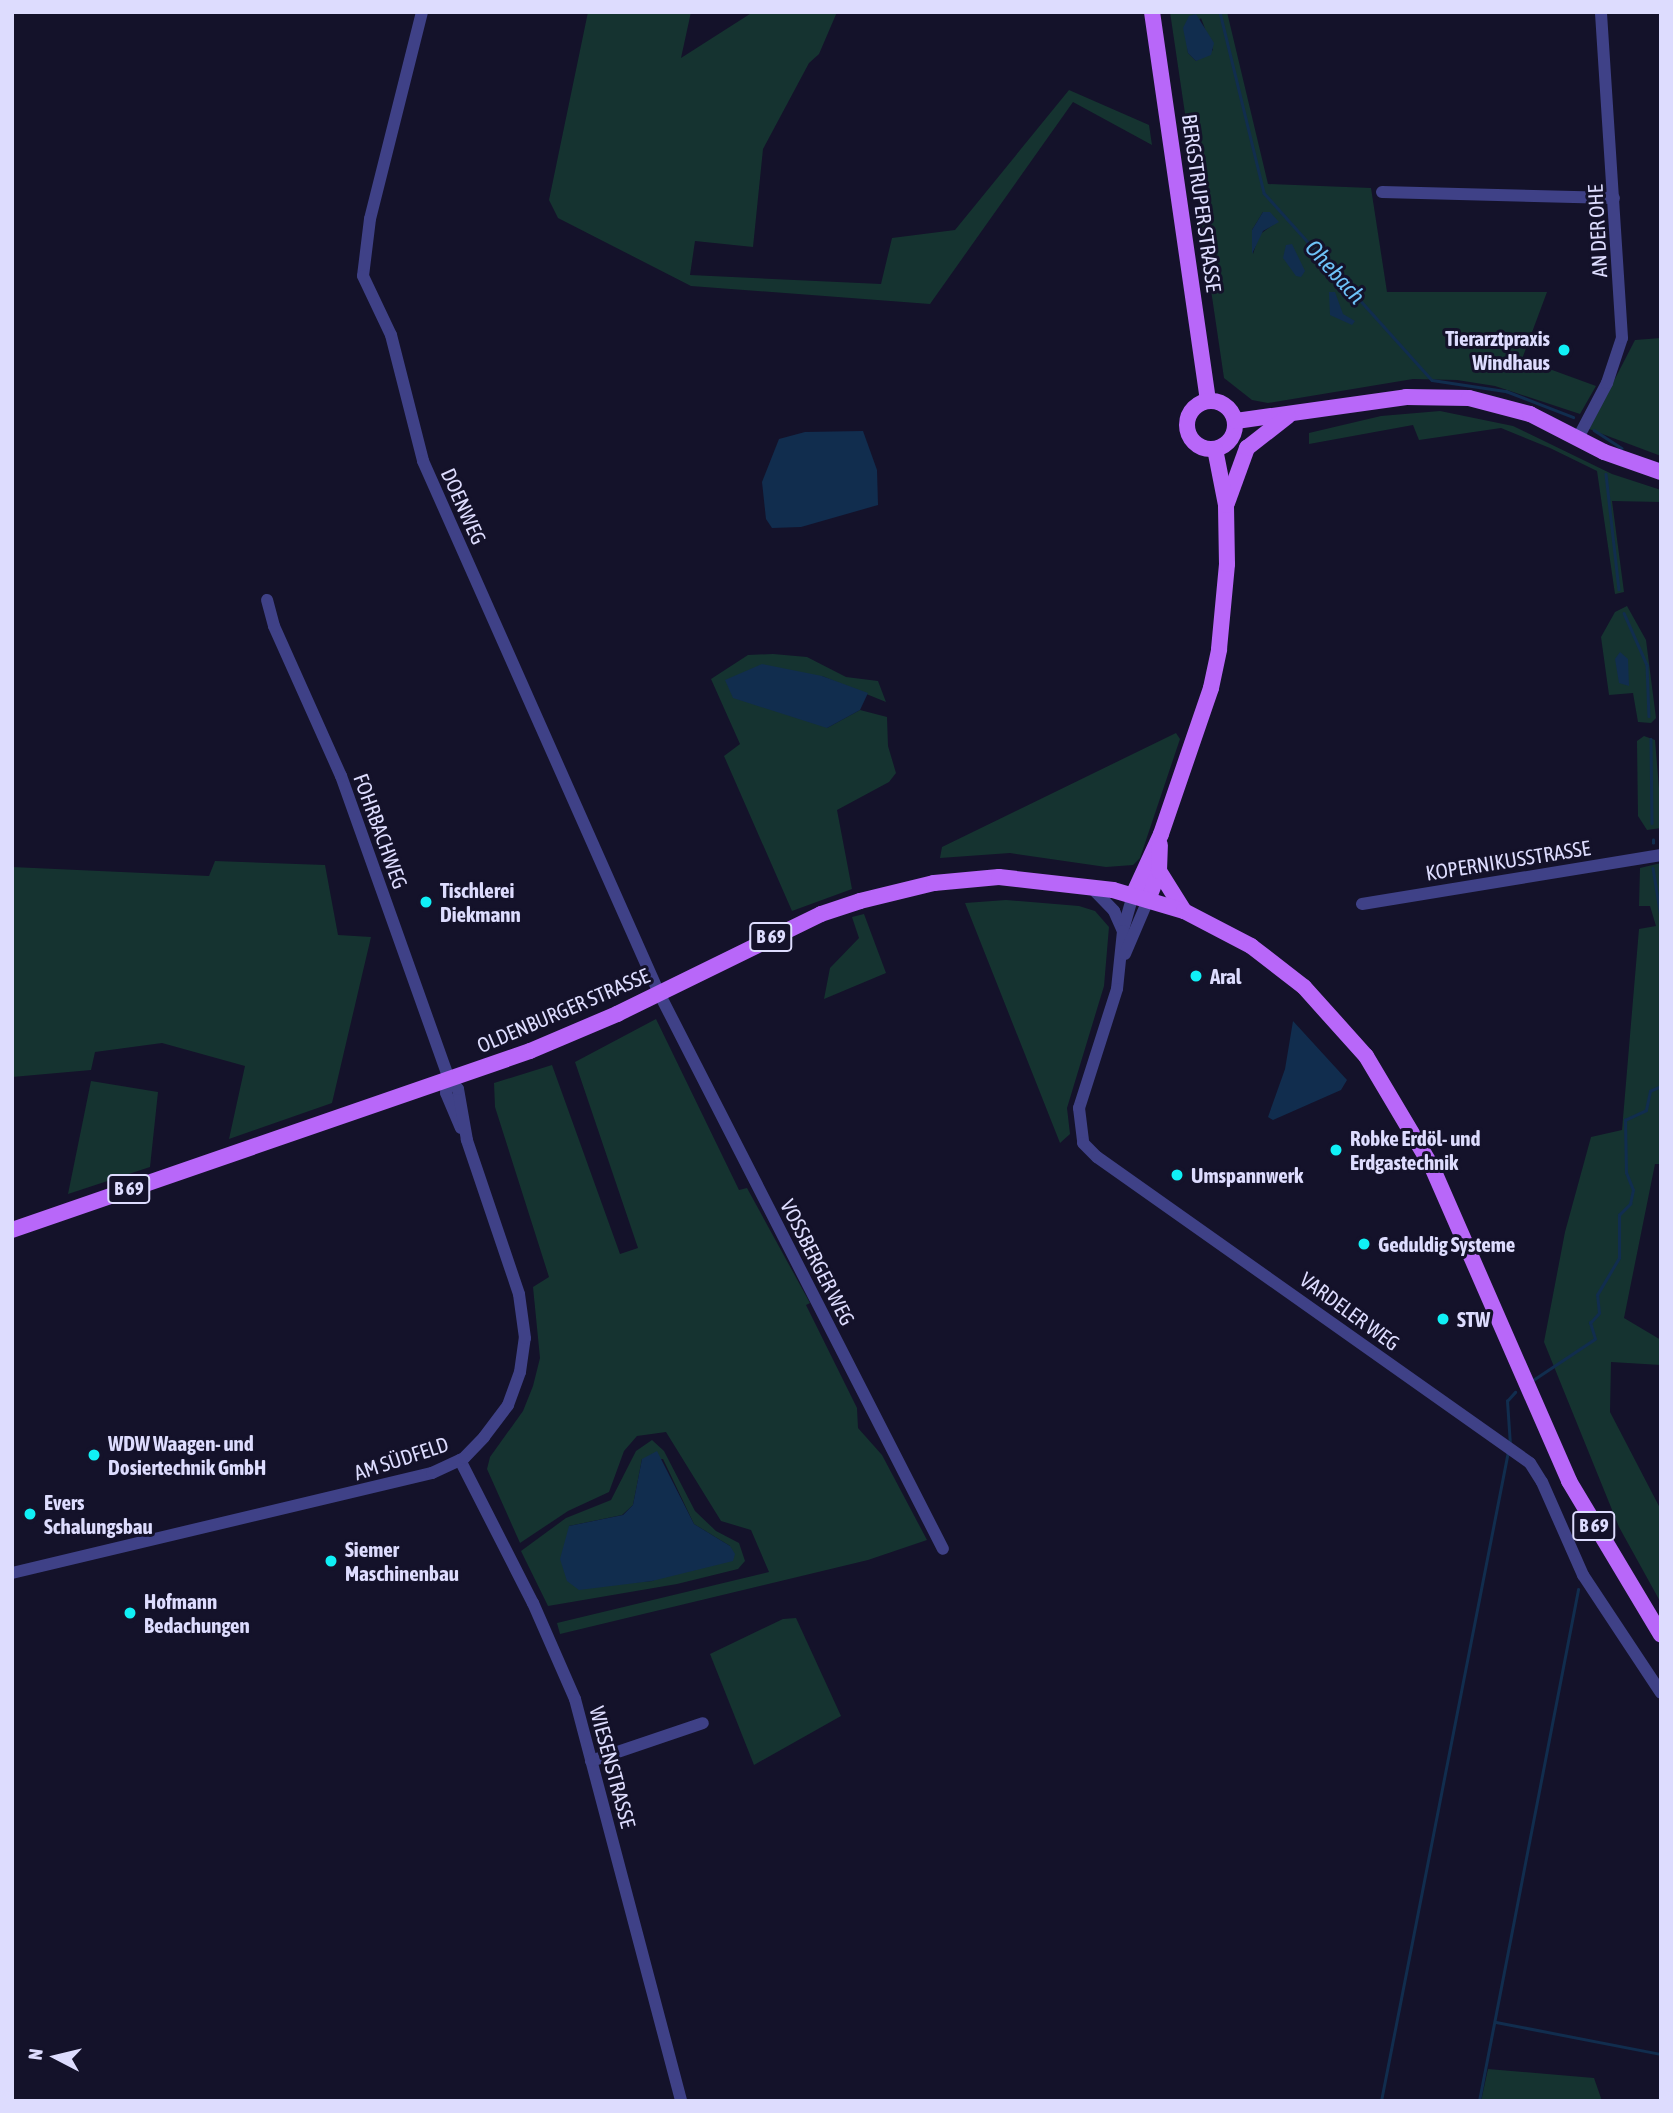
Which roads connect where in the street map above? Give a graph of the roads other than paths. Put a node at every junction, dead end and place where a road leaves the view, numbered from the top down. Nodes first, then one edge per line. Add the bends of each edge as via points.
1 (422, 12) edge
2 (1152, 12) edge
3 (1601, 12) edge
4 (1382, 192) dead end
5 (1614, 198) junction
6 (1208, 400) junction
7 (1289, 415) junction
8 (1236, 421) junction
9 (1578, 438) junction
10 (1215, 449) junction
11 (1661, 472) edge
12 (1226, 505) junction
13 (267, 600) dead end
14 (1161, 834) junction
15 (1661, 855) edge
16 (1159, 871) junction
17 (1090, 886) junction
18 (1141, 897) junction
19 (1362, 904) dead end
20 (1184, 911) junction
21 (1123, 931) junction
22 (1121, 965) junction
23 (659, 993) junction
24 (449, 1079) junction
25 (12, 1230) edge
26 (460, 1460) junction
27 (943, 1549) dead end
28 (12, 1573) edge
29 (1661, 1635) edge
30 (1661, 1693) edge
31 (703, 1723) dead end
32 (591, 1761) junction
33 (681, 2101) edge

1 - 23 street, DOENWEG via 370,219 363,276 391,335 423,461
2 - 6 main road, BERGSTRUPER STRASSE
3 - 5 street, AN DER OHE
4 - 5 street
5 - 9 street, AN DER OHE via 1622,338 1607,383
6 - 8 main road via 1223,403
6 - 10 main road via 1194,407 1187,429 1200,447
7 - 8 main road
7 - 9 main road via 1406,397 1469,398 1530,414
7 - 12 main road via 1247,448
8 - 10 main road via 1229,442
9 - 11 main road
10 - 12 main road
12 - 14 main road via 1227,564 1219,649
13 - 24 street, FOHRBACHWEG via 274,626 341,776
14 - 16 main road
14 - 18 main road
15 - 19 street, KOPERNIKUSSTRASSE
16 - 18 main road
16 - 20 main road
17 - 18 main road, OLDENBURGER STRASSE / B 69
17 - 21 street via 1114,911
17 - 23 main road, OLDENBURGER STRASSE / B 69 via 999,877 895,891 821,914
18 - 20 main road, B 69
18 - 21 street, VARDELER WEG
18 - 22 street, VARDELER WEG
20 - 29 main road, B 69 via 1251,946 1304,987 1345,1030 1386,1084 1452,1209 1569,1481
21 - 22 street, VARDELER WEG
22 - 30 street, VARDELER WEG via 1079,1108 1083,1143 1516,1452 1542,1482 1583,1575
23 - 24 main road, OLDENBURGER STRASSE / B 69 via 573,1033
23 - 27 street, VOSSBERGER WEG
24 - 25 main road, OLDENBURGER STRASSE / B 69
24 - 26 street, AM SÜDFELD via 458,1089 467,1140 519,1294 525,1338 520,1372 508,1405
26 - 28 street, AM SÜDFELD via 400,1483
26 - 32 street, WIESENSTRASSE via 550,1639 575,1699
31 - 32 street
32 - 33 street, WIESENSTRASSE

